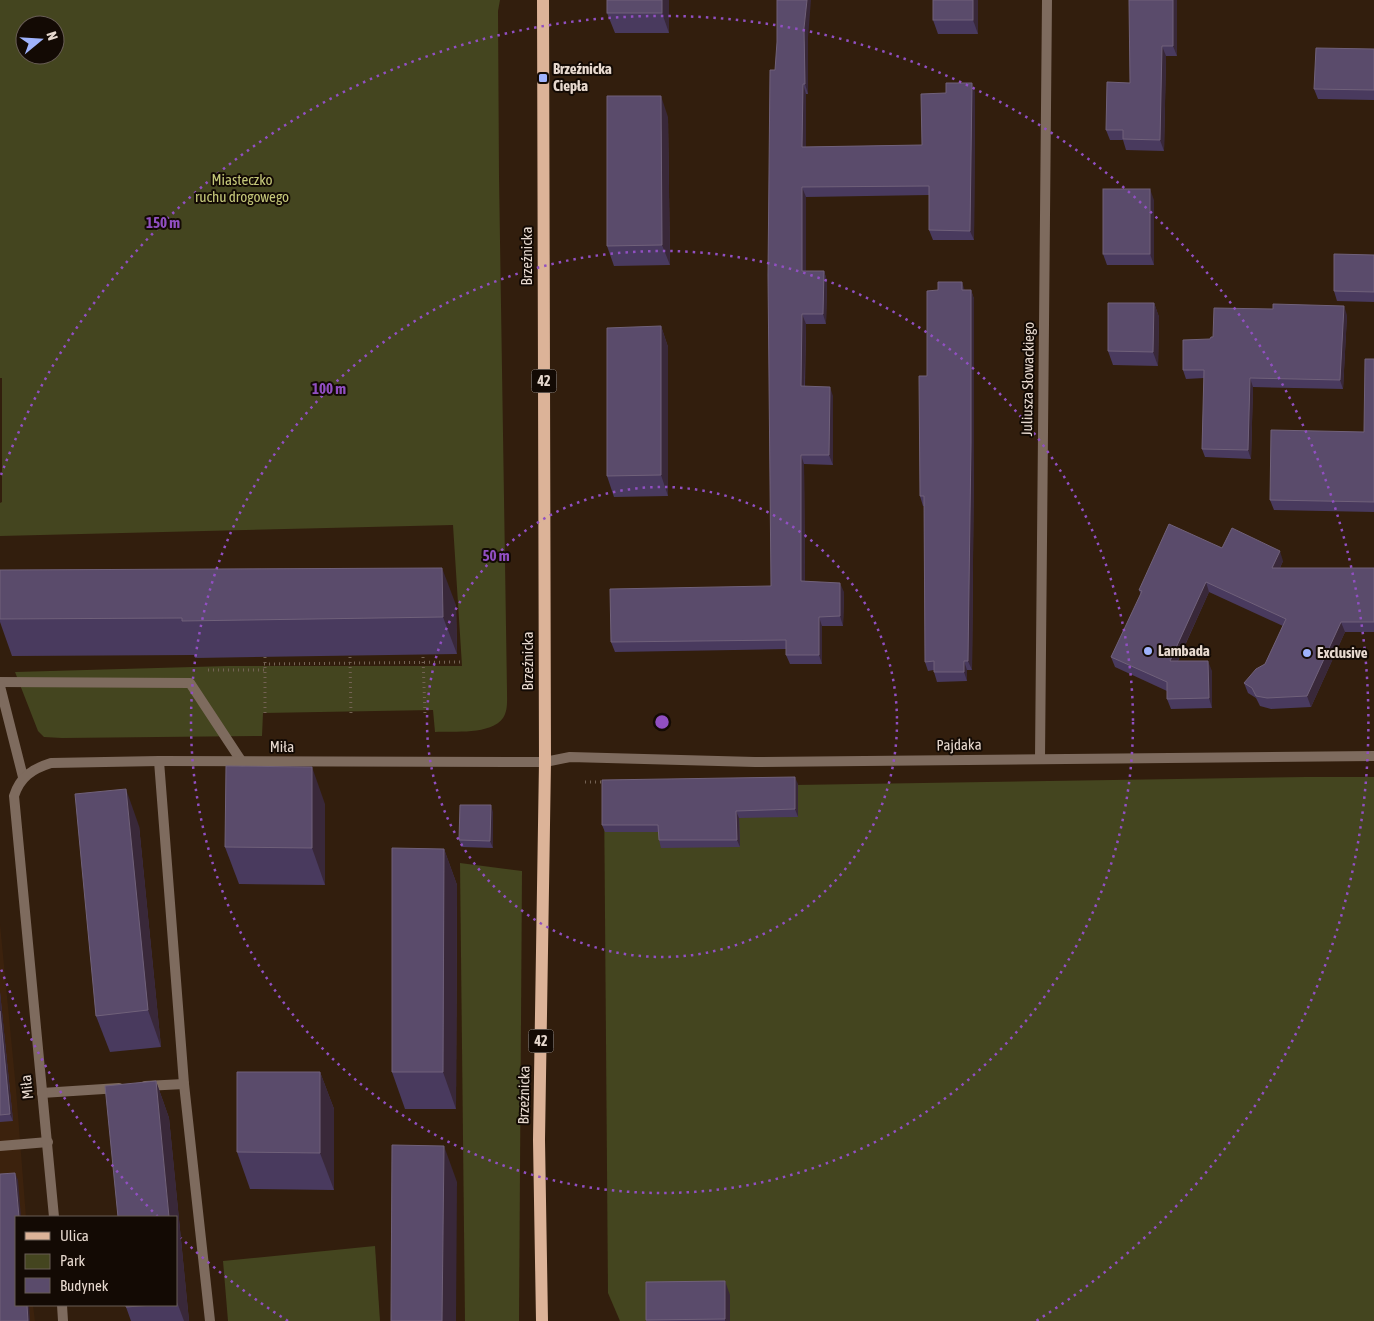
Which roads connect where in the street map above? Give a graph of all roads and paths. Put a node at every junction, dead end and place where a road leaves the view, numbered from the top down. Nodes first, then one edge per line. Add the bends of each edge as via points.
1 (543, 0) edge
2 (1047, 0) edge
3 (350, 657) edge
4 (423, 657) edge
5 (265, 658) edge
6 (461, 662) dead end
7 (423, 663) junction
8 (264, 664) junction
9 (350, 664) junction
10 (0, 682) edge
11 (0, 686) edge
12 (426, 715) dead end
13 (351, 716) dead end
14 (265, 717) dead end
15 (1374, 756) edge
16 (1040, 758) junction
17 (159, 761) junction
18 (242, 762) junction
19 (545, 762) junction
20 (23, 777) junction
21 (184, 1084) junction
22 (42, 1093) junction
23 (48, 1142) junction
24 (0, 1146) edge
25 (54, 1216) edge
26 (62, 1306) edge
27 (63, 1321) edge
28 (210, 1321) edge
29 (542, 1321) edge

1 - 19 main road, Brzeźnicka / 42
2 - 16 street, Juliusza Słowackiego
3 - 9 path
4 - 7 path
5 - 8 path
6 - 7 path
7 - 9 path
7 - 12 path
8 - 9 path
8 - 14 path
9 - 13 path
10 - 18 street via 190,683
11 - 20 street
15 - 16 street, Pajdaka
16 - 19 street, Pajdaka via 755,762 570,757
17 - 18 street, Miła
17 - 20 street, Miła via 50,763
17 - 21 street
18 - 19 street, Miła
19 - 29 main road, Brzeźnicka / 42 via 539,1140
20 - 22 street, Miła via 14,796
21 - 22 street
21 - 28 street
22 - 23 street, Miła
23 - 24 street
23 - 25 street, Miła
26 - 27 street

